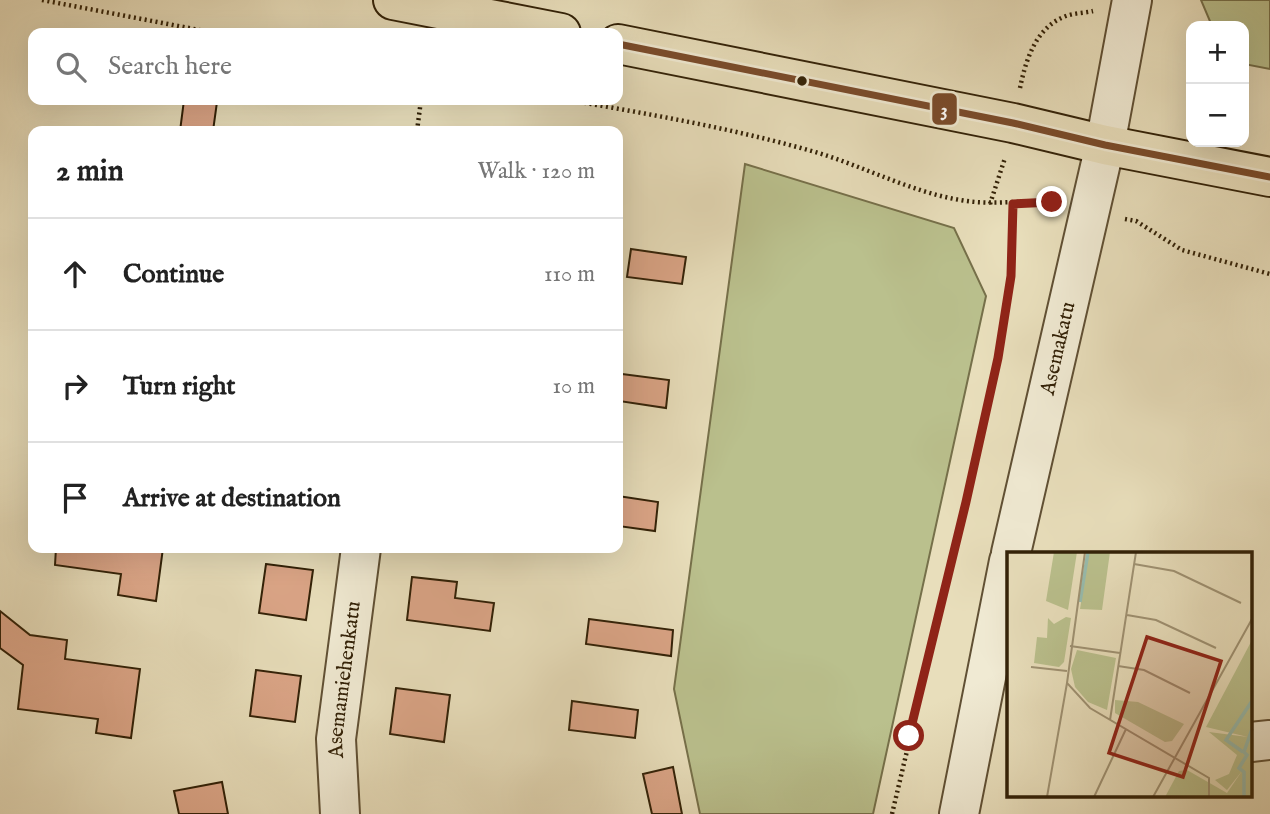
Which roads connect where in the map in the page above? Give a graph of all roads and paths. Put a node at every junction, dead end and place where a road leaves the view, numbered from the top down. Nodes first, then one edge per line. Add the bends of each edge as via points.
1 (42, 0) edge
2 (393, 0) edge
3 (1119, 4) edge
4 (189, 28) edge
5 (536, 28) edge
6 (623, 45) edge
7 (1023, 74) dead end
8 (420, 105) edge
9 (594, 105) edge
10 (418, 126) edge
11 (1105, 145) junction
12 (1005, 159) dead end
13 (1270, 177) edge
14 (1052, 202) dead end
15 (990, 204) junction
16 (1013, 204) junction
17 (1136, 221) dead end
18 (1270, 274) edge
19 (1011, 552) edge
20 (360, 553) edge
21 (1007, 582) edge
22 (993, 725) edge
23 (1270, 740) edge
24 (1252, 742) edge
25 (340, 814) edge
26 (892, 814) edge
27 (959, 814) edge

1 - 4 path
2 - 5 main road
3 - 7 path via 1065,17 1040,33
3 - 11 street, Asemakatu
6 - 11 main road
8 - 10 path
9 - 15 path via 744,134 847,161 927,193
11 - 13 main road
11 - 19 street, Asemakatu
12 - 15 path
14 - 16 path
15 - 16 path
16 - 26 path via 1011,276 998,358
17 - 18 path via 1182,250
20 - 25 street, Asemamiehenkatu via 336,739
21 - 22 street
22 - 27 street
23 - 24 street

